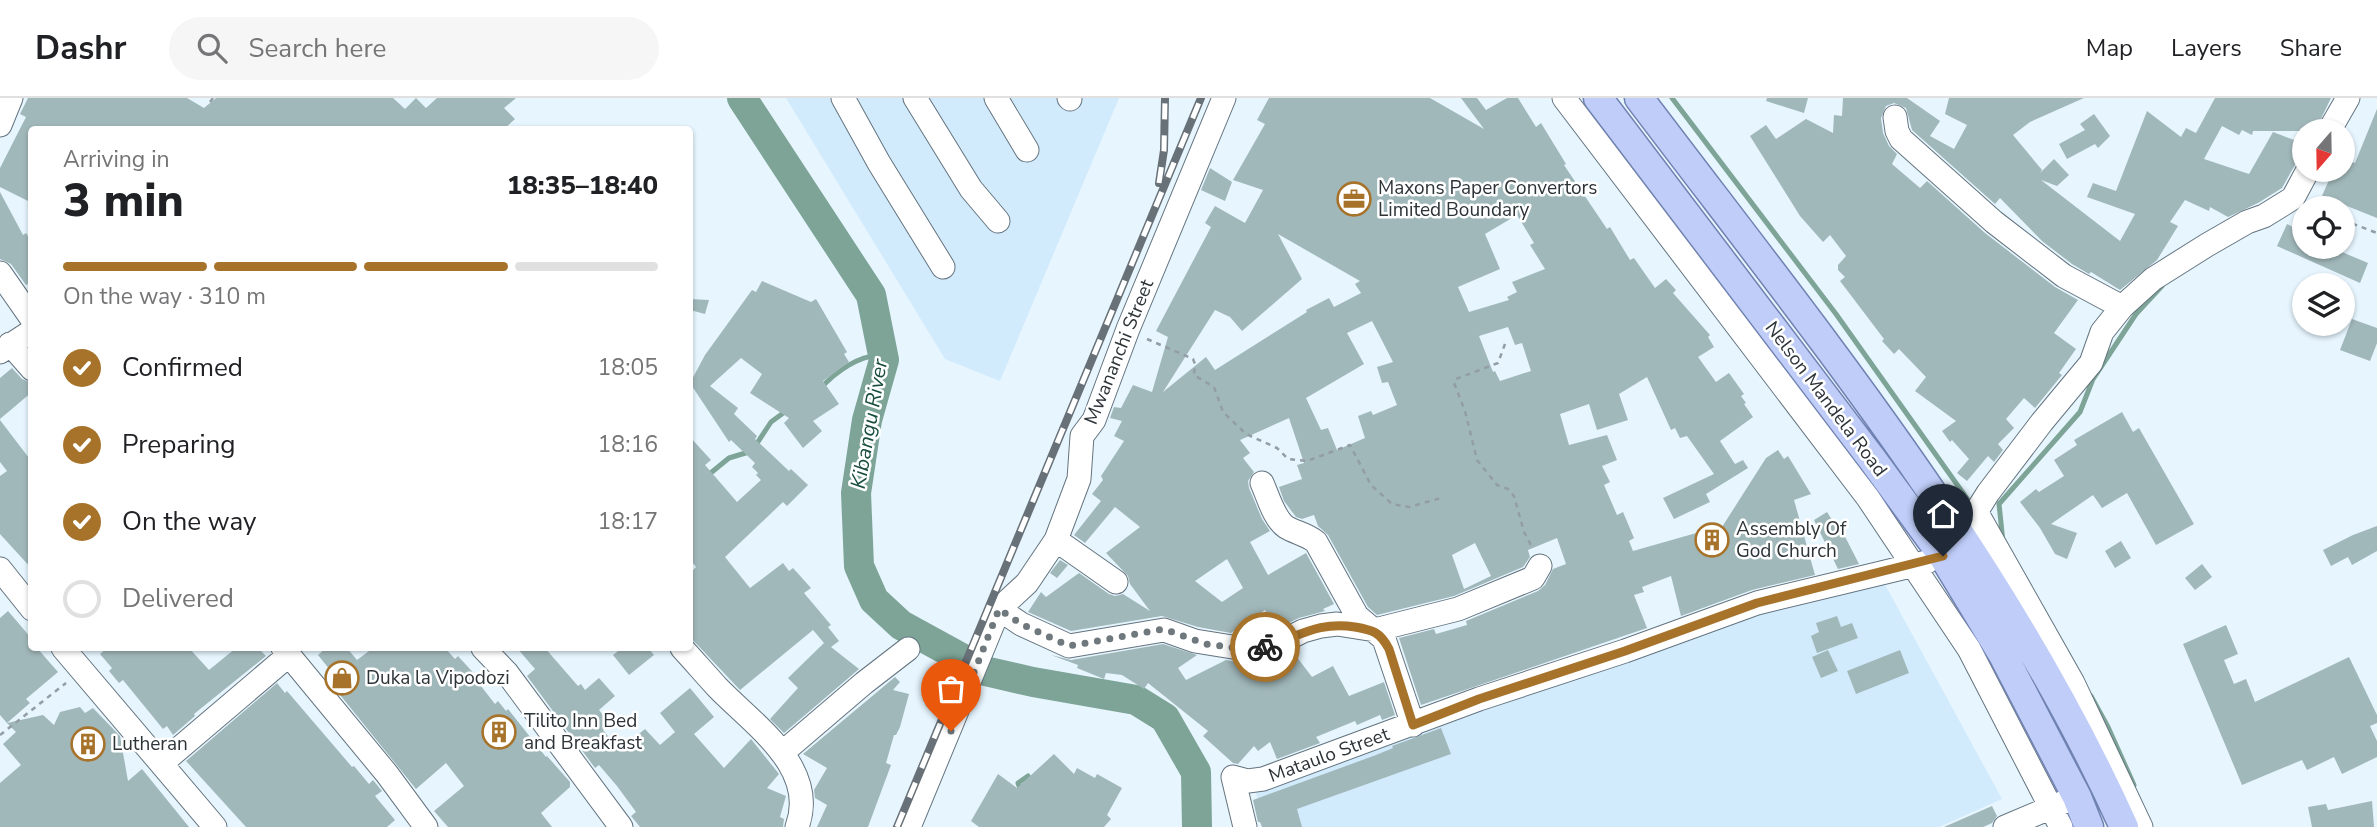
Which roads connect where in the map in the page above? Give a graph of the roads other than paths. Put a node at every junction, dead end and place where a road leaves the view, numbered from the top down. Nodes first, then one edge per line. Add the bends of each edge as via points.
1 (843, 98) edge
2 (915, 98) edge
3 (996, 98) edge
4 (1224, 98) edge
5 (1564, 98) edge
6 (1598, 98) edge
7 (1639, 98) edge
8 (2348, 98) edge
9 (1895, 117) dead end
10 (2336, 119) edge
11 (1027, 150) dead end
12 (2302, 182) edge
13 (998, 221) dead end
14 (943, 267) dead end
15 (0, 273) edge
16 (2122, 307) junction
17 (28, 313) edge
18 (28, 334) edge
19 (5, 348) edge
20 (28, 366) edge
21 (1262, 483) dead end
22 (1960, 535) junction
23 (1056, 540) junction
24 (1913, 565) junction
25 (1540, 566) road end
26 (0, 569) edge
27 (1116, 582) dead end
28 (28, 604) edge
29 (995, 619) junction
30 (1375, 630) junction
31 (908, 649) dead end
32 (65, 651) edge
33 (286, 651) edge
34 (486, 651) edge
35 (684, 651) edge
36 (2046, 655) junction
37 (1413, 725) junction
38 (782, 752) junction
39 (162, 763) junction
40 (2064, 801) junction
41 (215, 827) edge
42 (426, 827) edge
43 (621, 827) edge
44 (797, 827) edge
45 (909, 827) edge
46 (1245, 827) edge
47 (2005, 827) edge
48 (2061, 827) edge
49 (2089, 827) edge
50 (2124, 827) edge
51 (2141, 827) edge

1 - 14 street
2 - 13 street via 971,189
3 - 11 street
4 - 23 street, Mwananchi Street via 1094,420 1082,436 1079,479
5 - 24 street via 1868,498
6 - 22 main road, Nelson Mandela Road via 1864,448
7 - 22 main road, Nelson Mandela Road via 1918,470
8 - 10 street
9 - 16 street via 1901,139 1994,222 2064,276
12 - 16 street via 2293,198 2153,279
15 - 17 street
16 - 22 street via 2102,332 2091,363
18 - 19 street
19 - 20 street
21 - 30 street via 1281,522 1316,542 1357,616
22 - 24 street, Mataulo Street
22 - 36 main road, Nelson Mandela Road
22 - 40 main road, Nelson Mandela Road via 2003,655
23 - 27 street
23 - 29 street, Mwananchi Street
24 - 37 street, Mataulo Street via 1757,603
24 - 40 street
25 - 30 street via 1533,578 1458,609
26 - 28 street
29 - 30 street via 1021,624 1069,646 1164,629 1195,642 1251,650 1321,626
29 - 45 street, Mwananchi Street
30 - 37 street via 1389,649
31 - 38 street
32 - 39 street
33 - 39 street
33 - 42 street
34 - 43 street
35 - 38 street
36 - 50 main road, Nelson Mandela Road
36 - 51 street via 2073,683
37 - 46 street, Mataulo Street via 1263,779 1233,777
38 - 44 street via 801,790
39 - 41 street
40 - 47 street
40 - 48 street
40 - 49 main road, Nelson Mandela Road

